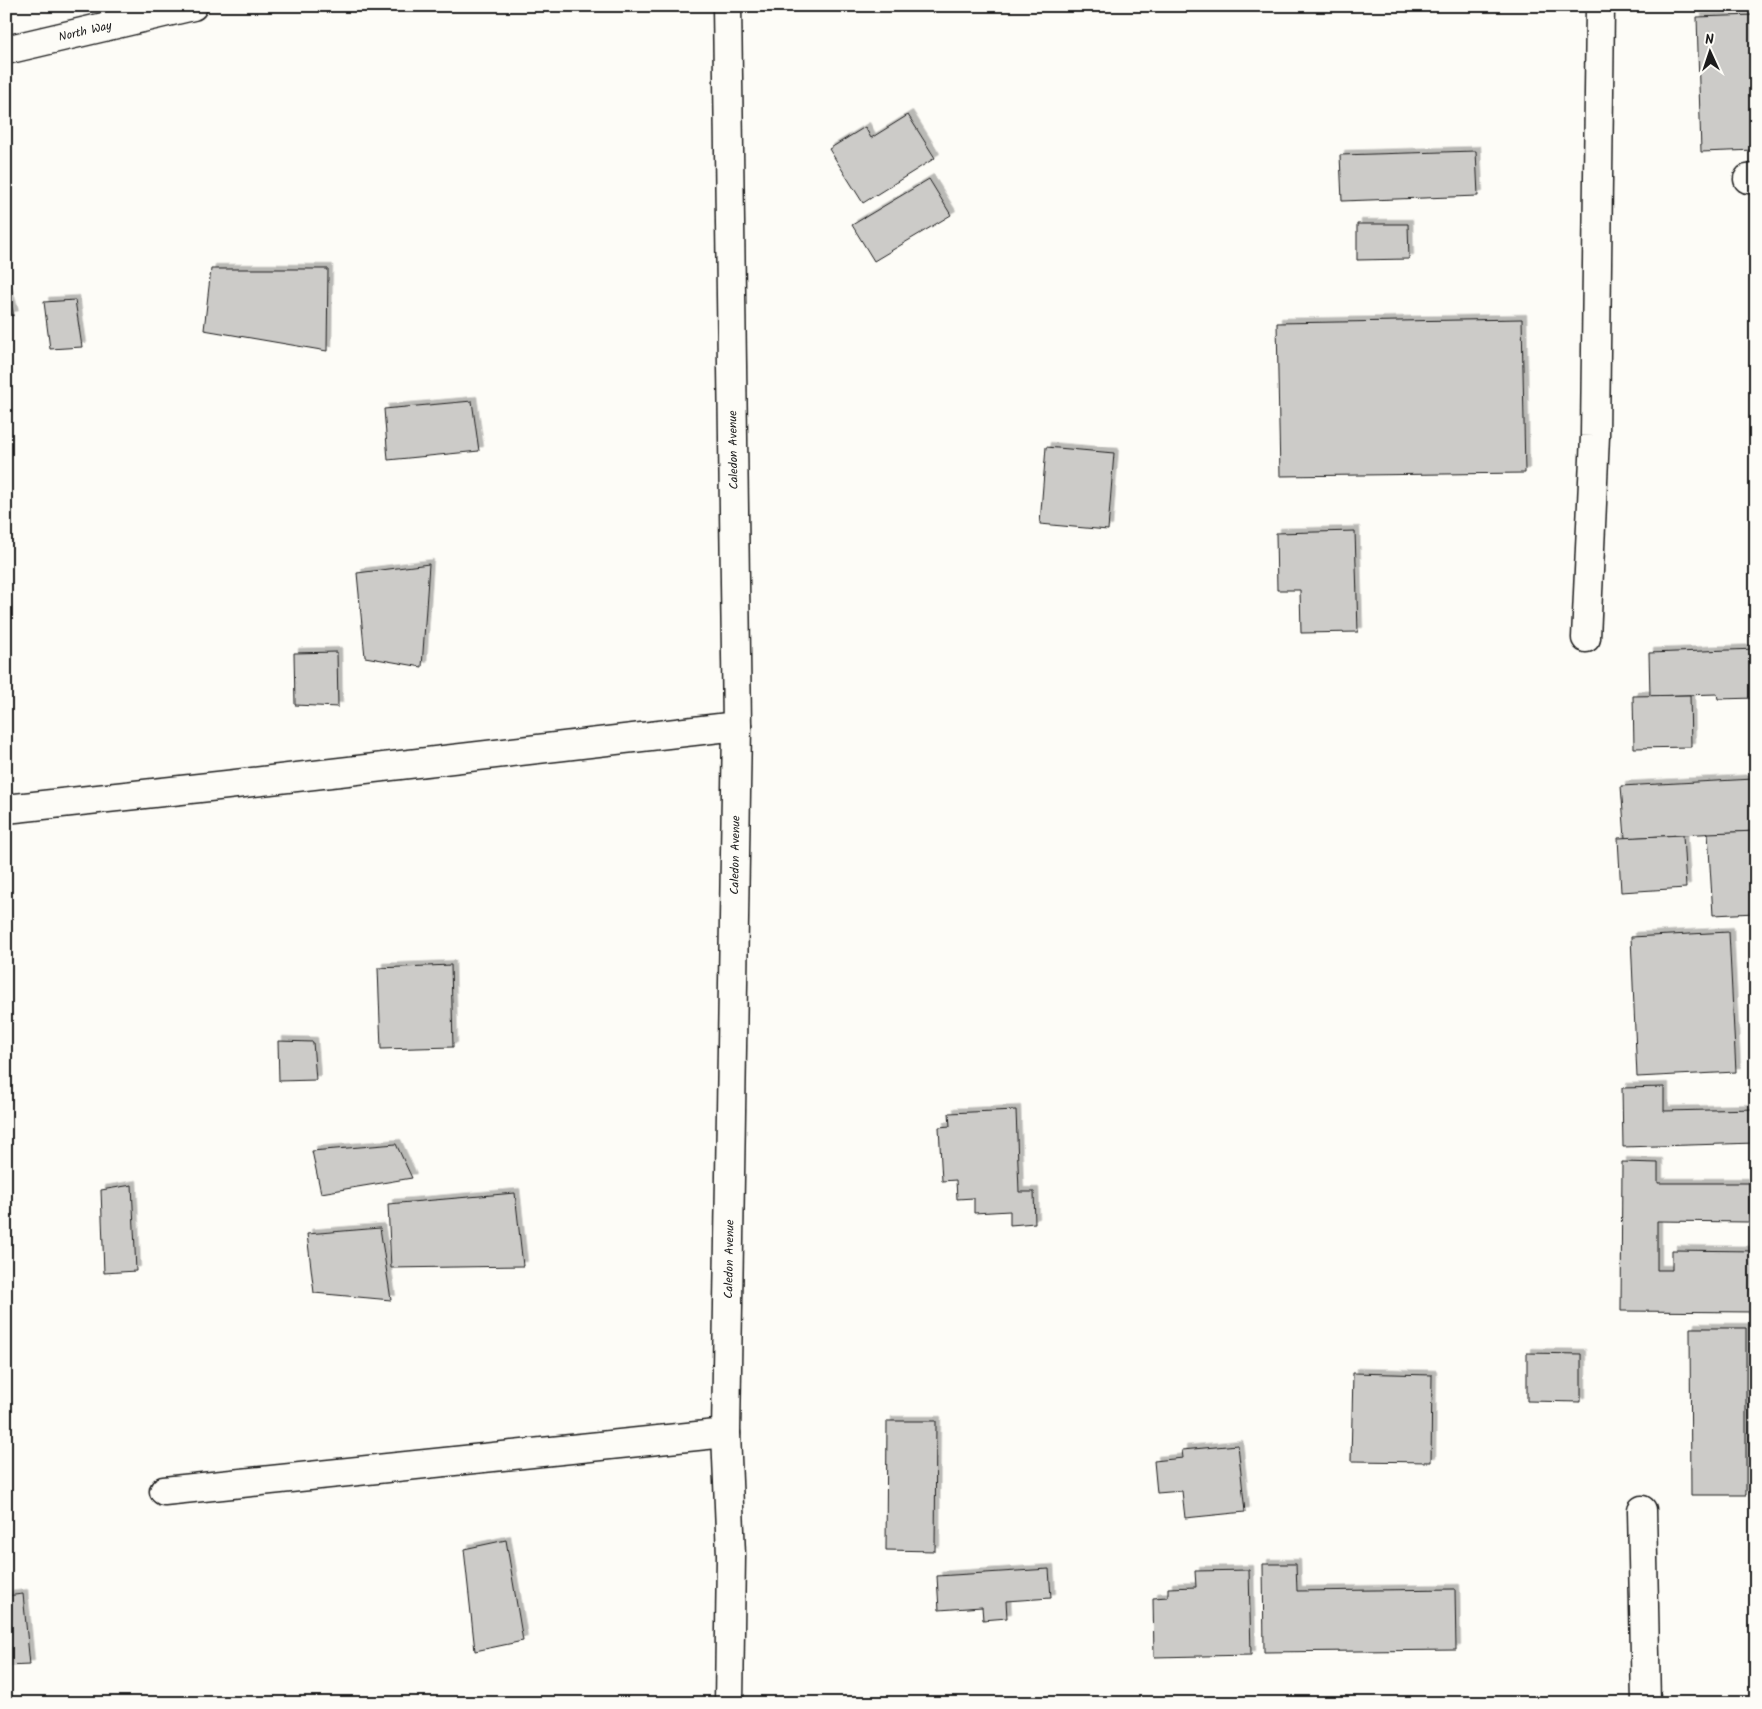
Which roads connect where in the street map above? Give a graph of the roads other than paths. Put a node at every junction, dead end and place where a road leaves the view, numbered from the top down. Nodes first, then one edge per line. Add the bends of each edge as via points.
1 (193, 6) edge
2 (727, 6) edge
3 (1600, 6) edge
4 (6, 50) edge
5 (1586, 638) dead end
6 (737, 726) junction
7 (6, 809) edge
8 (726, 1433) junction
9 (164, 1491) dead end
10 (1642, 1510) dead end
11 (729, 1703) edge
12 (1646, 1703) edge

1 - 4 street, North Way
2 - 6 street, Caledon Avenue
3 - 5 street via 1595,436
6 - 7 street
6 - 8 street, Caledon Avenue
8 - 9 street
8 - 11 street, Caledon Avenue via 730,1555
10 - 12 street

